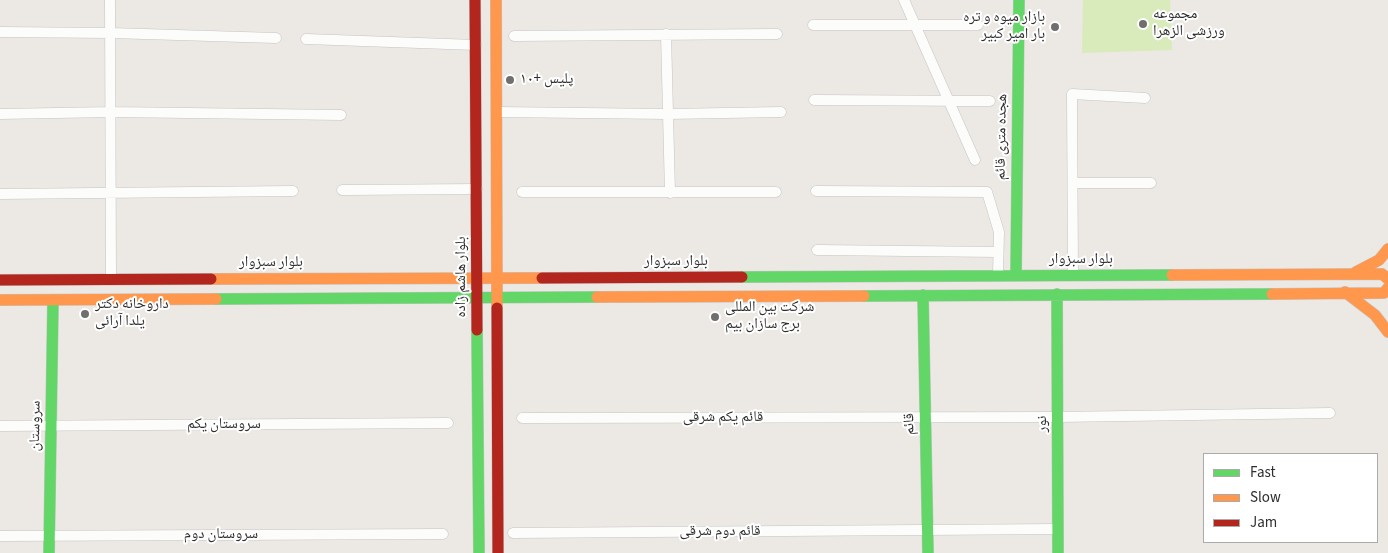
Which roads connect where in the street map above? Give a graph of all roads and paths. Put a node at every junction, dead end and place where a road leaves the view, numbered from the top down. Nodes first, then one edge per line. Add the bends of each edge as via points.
1 (110, 0) edge
2 (475, 0) edge
3 (496, 0) edge
4 (904, 0) edge
5 (1019, 0) edge
6 (813, 25) dead end
7 (914, 25) junction
8 (978, 25) dead end
9 (0, 32) edge
10 (111, 33) junction
11 (666, 34) junction
12 (777, 34) dead end
13 (514, 36) dead end
14 (276, 38) dead end
15 (306, 39) dead end
16 (476, 45) junction
17 (1145, 98) dead end
18 (814, 100) dead end
19 (947, 100) junction
20 (990, 101) dead end
21 (112, 112) junction
22 (497, 112) junction
23 (781, 112) dead end
24 (0, 114) edge
25 (668, 114) junction
26 (341, 115) dead end
27 (975, 160) dead end
28 (1072, 183) junction
29 (1151, 183) dead end
30 (476, 189) junction
31 (342, 190) dead end
32 (293, 191) dead end
33 (816, 191) dead end
34 (110, 192) junction
35 (522, 192) dead end
36 (776, 192) dead end
37 (670, 193) junction
38 (0, 194) edge
39 (1388, 248) edge
40 (817, 250) dead end
41 (998, 252) junction
42 (1352, 274) junction
43 (998, 275) junction
44 (1016, 275) junction
45 (1073, 275) junction
46 (477, 277) junction
47 (497, 277) junction
48 (111, 279) junction
49 (1388, 279) edge
50 (0, 280) edge
51 (1388, 288) edge
52 (1345, 292) junction
53 (1057, 294) junction
54 (923, 295) junction
55 (477, 298) junction
56 (497, 298) junction
57 (0, 300) edge
58 (53, 300) junction
59 (1388, 332) edge
60 (1330, 413) dead end
61 (925, 417) junction
62 (1058, 417) junction
63 (522, 418) dead end
64 (448, 423) dead end
65 (0, 426) edge
66 (52, 426) junction
67 (1058, 529) junction
68 (927, 531) junction
69 (513, 532) dead end
70 (443, 534) dead end
71 (0, 536) edge
72 (48, 536) junction
73 (49, 553) edge
74 (479, 553) edge
75 (498, 553) edge
76 (928, 553) edge
77 (1058, 553) edge

1 - 10 street
2 - 16 street, بلوار هاشم زاده
3 - 22 street
4 - 7 street
5 - 44 street, هجده متری قائم
6 - 7 street
7 - 8 street
7 - 19 street
9 - 10 street
10 - 14 street
10 - 21 street
11 - 12 street
11 - 13 street
11 - 25 street
15 - 16 street
16 - 30 street, بلوار هاشم زاده
17 - 28 street via 1072,94
18 - 19 street
19 - 20 street
19 - 27 street
21 - 24 street
21 - 26 street
21 - 34 street
22 - 25 street
22 - 47 street
23 - 25 street
25 - 37 street
28 - 29 street
28 - 45 street
30 - 31 street
30 - 46 street, بلوار هاشم زاده
32 - 34 street
33 - 41 street via 987,192 999,232
34 - 38 street
34 - 48 street
35 - 37 street
36 - 37 street
39 - 42 street, بلوار سبزوار via 1379,260
40 - 41 street
41 - 43 street
42 - 45 street, بلوار سبزوار
42 - 49 street, بلوار سبزوار via 1382,274
43 - 44 street, بلوار سبزوار
43 - 47 street, بلوار سبزوار
44 - 45 street, بلوار سبزوار
46 - 47 street, بلوار سبزوار
46 - 48 street, بلوار سبزوار
46 - 55 street, بلوار هاشم زاده
47 - 56 street
48 - 50 street, بلوار سبزوار
51 - 52 street via 1384,293
52 - 53 street
52 - 59 street via 1375,315
53 - 54 street
53 - 62 street, نور
54 - 56 street
54 - 61 street, قائم
55 - 56 street
55 - 58 street
55 - 74 street, بلوار هاشم زاده
56 - 75 street
57 - 58 street
58 - 66 street, سروستان
60 - 62 street, قائم یکم شرقی
61 - 62 street, قائم یکم شرقی
61 - 63 street, قائم یکم شرقی
61 - 68 street, قائم
62 - 67 street, نور
64 - 66 street, سروستان یکم
65 - 66 street, سروستان یکم
66 - 72 street, سروستان
67 - 68 street, قائم دوم شرقی
67 - 77 street, نور
68 - 69 street, قائم دوم شرقی
68 - 76 street, قائم
70 - 72 street, سروستان دوم
71 - 72 street, سروستان دوم
72 - 73 street, سروستان

